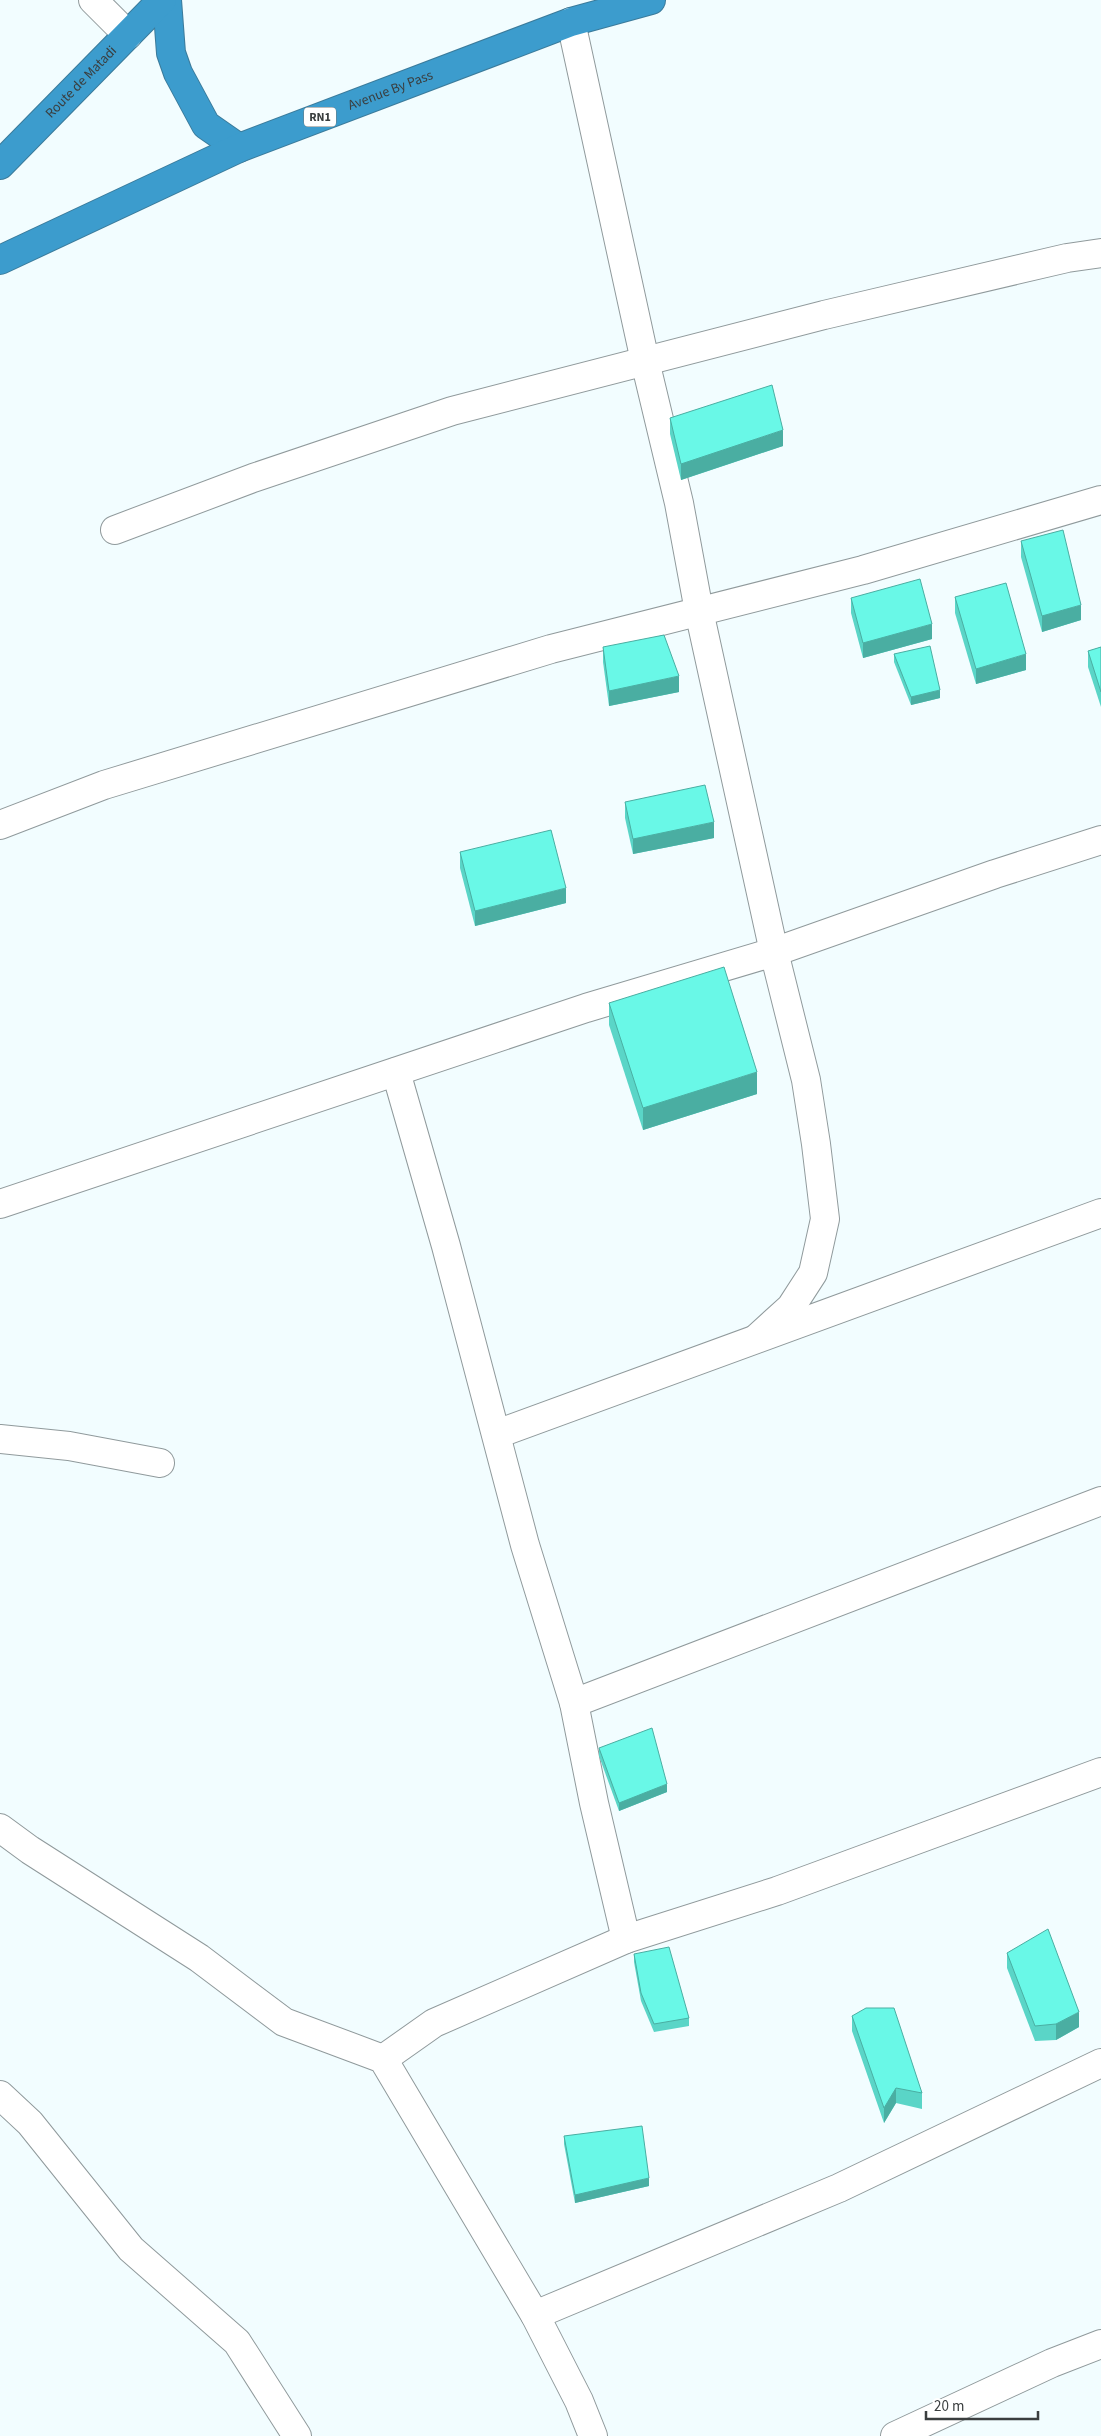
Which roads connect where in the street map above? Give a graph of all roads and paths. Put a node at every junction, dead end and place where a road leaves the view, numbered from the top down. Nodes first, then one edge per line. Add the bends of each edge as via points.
1 (93, 0) edge
2 (162, 0) edge
3 (167, 0) edge
4 (650, 0) edge
5 (571, 22) junction
6 (128, 35) junction
7 (239, 148) junction
8 (0, 165) edge
9 (1101, 253) edge
10 (0, 260) edge
11 (645, 361) junction
12 (1101, 500) edge
13 (115, 530) dead end
14 (699, 611) junction
15 (0, 825) edge
16 (1101, 840) edge
17 (774, 952) junction
18 (396, 1072) junction
19 (0, 1204) edge
20 (1101, 1213) edge
21 (758, 1338) junction
22 (497, 1434) junction
23 (0, 1439) edge
24 (160, 1463) dead end
25 (1101, 1500) edge
26 (574, 1703) junction
27 (1101, 1772) edge
28 (0, 1828) edge
29 (626, 1939) junction
30 (383, 2059) junction
31 (1101, 2062) edge
32 (0, 2095) edge
33 (535, 2315) junction
34 (1101, 2344) edge
35 (297, 2436) edge
36 (593, 2436) edge
37 (895, 2436) edge

1 - 6 street
2 - 6 highway, Route de Matadi
3 - 7 highway via 171,53 178,73 206,125
4 - 5 highway, Avenue By Pass / RN1
5 - 7 highway, Avenue By Pass / RN1
5 - 11 street
6 - 8 highway, Route de Matadi
7 - 10 highway, Avenue By Pass / RN1
9 - 11 street via 1067,258 824,315
11 - 13 street via 452,411 253,478
11 - 14 street via 679,503
12 - 14 street via 862,570
14 - 15 street via 552,649 113,782
14 - 17 street
16 - 17 street
17 - 18 street via 586,1008
17 - 21 street via 806,1080 825,1220 813,1273 791,1307
18 - 19 street
18 - 22 street
20 - 21 street
21 - 22 street
22 - 26 street via 525,1545
23 - 24 street via 69,1446
25 - 26 street
26 - 29 street
27 - 29 street via 776,1891
28 - 30 street via 199,1958 284,2022
29 - 30 street via 434,2023
30 - 33 street
31 - 33 street via 839,2188
32 - 35 street via 30,2123 131,2248 237,2342
33 - 36 street via 579,2401
34 - 37 street via 1052,2363

